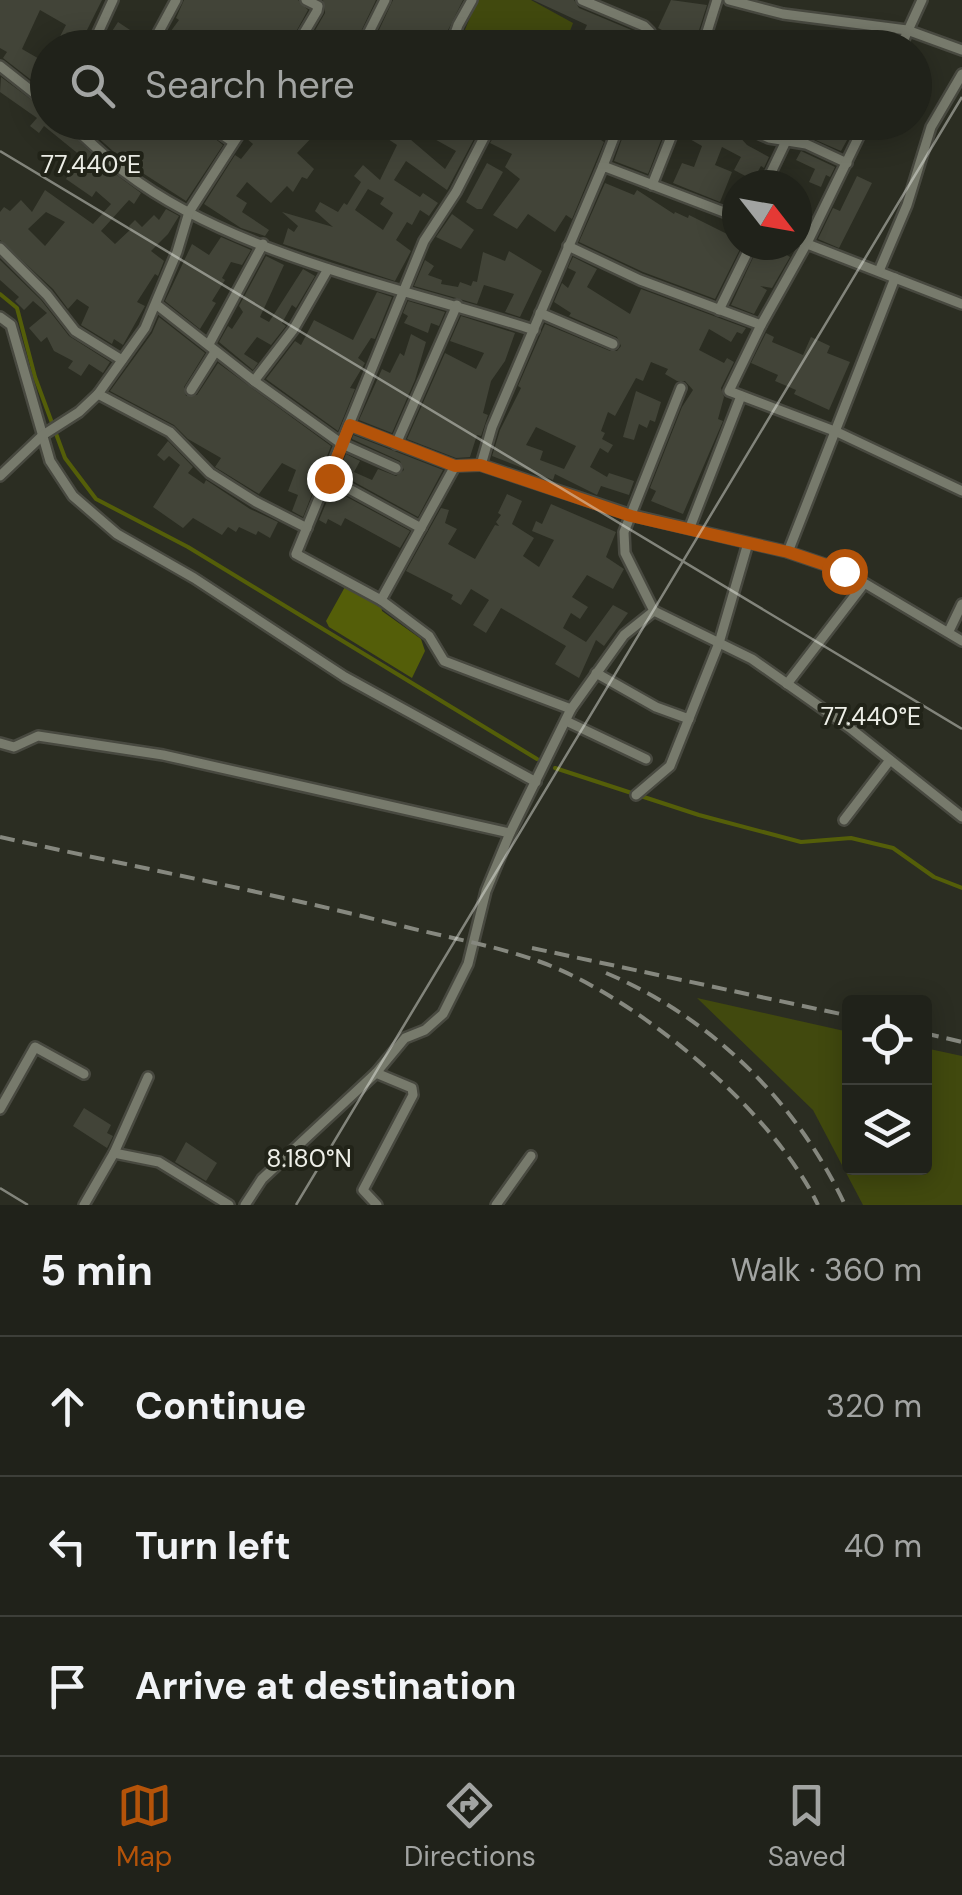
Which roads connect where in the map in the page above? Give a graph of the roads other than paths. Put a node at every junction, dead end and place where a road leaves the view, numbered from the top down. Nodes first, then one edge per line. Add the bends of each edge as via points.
1 (113, 0) edge
2 (176, 0) edge
3 (306, 0) edge
4 (386, 0) edge
5 (472, 0) edge
6 (582, 0) edge
7 (718, 0) edge
8 (729, 0) edge
9 (922, 0) edge
10 (99, 30) edge
11 (160, 30) edge
12 (306, 30) edge
13 (371, 30) edge
14 (456, 30) edge
15 (648, 30) edge
16 (708, 30) edge
17 (907, 30) joint
18 (932, 39) edge
19 (962, 50) edge
20 (0, 66) edge
21 (962, 74) edge
22 (30, 90) edge
23 (932, 125) edge
24 (91, 140) edge
25 (230, 140) edge
26 (483, 140) edge
27 (613, 140) edge
28 (669, 140) edge
29 (780, 140) edge
30 (858, 140) edge
31 (927, 140) edge
32 (786, 141) junction
33 (233, 142) joint
34 (848, 164) junction
35 (603, 166) junction
36 (772, 170) edge
37 (652, 184) junction
38 (722, 211) edge
39 (189, 212) junction
40 (812, 225) edge
41 (263, 244) junction
42 (568, 246) junction
43 (812, 246) edge
44 (0, 248) edge
45 (744, 260) edge
46 (793, 260) edge
47 (328, 269) junction
48 (879, 272) junction
49 (896, 278) junction
50 (402, 289) junction
51 (962, 304) edge
52 (157, 305) junction
53 (457, 305) junction
54 (719, 310) junction
55 (540, 313) junction
56 (0, 317) edge
57 (761, 325) junction
58 (534, 330) junction
59 (613, 344) dead end
60 (212, 348) junction
61 (122, 360) junction
62 (254, 381) junction
63 (681, 388) dead end
64 (191, 390) dead end
65 (98, 394) junction
66 (741, 396) junction
67 (350, 425) junction
68 (52, 430) junction
69 (837, 432) junction
70 (342, 444) junction
71 (396, 444) junction
72 (480, 465) junction
73 (455, 466) junction
74 (396, 468) dead end
75 (0, 476) edge
76 (329, 478) junction
77 (962, 491) edge
78 (631, 516) junction
79 (690, 526) junction
80 (308, 528) junction
81 (421, 528) junction
82 (748, 543) junction
83 (788, 552) junction
84 (863, 584) junction
85 (382, 600) junction
86 (962, 604) edge
87 (654, 612) junction
88 (949, 631) junction
89 (962, 641) edge
90 (719, 642) junction
91 (596, 672) junction
92 (787, 684) junction
93 (571, 709) junction
94 (689, 718) junction
95 (566, 720) junction
96 (0, 743) edge
97 (646, 759) dead end
98 (890, 760) junction
99 (536, 782) junction
100 (636, 794) dead end
101 (961, 814) edge
102 (844, 820) dead end
103 (510, 832) junction
104 (84, 1074) dead end
105 (376, 1074) junction
106 (148, 1077) dead end
107 (4, 1094) edge
108 (0, 1109) edge
109 (114, 1153) junction
110 (532, 1156) dead end
111 (84, 1205) edge
112 (229, 1205) edge
113 (245, 1205) edge
114 (377, 1205) edge
115 (496, 1205) edge

1 - 10 street
2 - 11 street
3 - 12 street via 318,6
4 - 13 street
5 - 14 street
6 - 15 street
7 - 16 street
8 - 17 street
9 - 17 street
18 - 19 street
20 - 22 street
21 - 23 street
24 - 39 street via 127,174
25 - 33 street
26 - 50 street
27 - 35 street
28 - 37 street
29 - 32 street
30 - 34 street
31 - 48 street
32 - 34 street
32 - 36 street
33 - 39 street
34 - 40 street
35 - 37 street
35 - 42 street
37 - 38 street
39 - 41 street
39 - 52 street
41 - 47 street
41 - 60 street
42 - 54 street
42 - 55 street
43 - 48 street
44 - 61 street via 75,331
45 - 54 street
46 - 57 street
47 - 50 street
47 - 62 street
48 - 49 street
49 - 51 street
49 - 69 street
50 - 53 street
50 - 67 street
52 - 60 street
52 - 61 street
53 - 58 street
53 - 71 street
54 - 57 street
55 - 58 street
55 - 59 street
56 - 68 street via 11,325
57 - 66 street via 729,392
58 - 72 street
60 - 62 street
60 - 64 street
61 - 65 street
62 - 70 street
63 - 78 street
65 - 68 street
65 - 80 street via 170,432 210,474
66 - 69 street
66 - 79 street
67 - 70 street
67 - 71 street
68 - 75 street
68 - 99 street via 50,461 74,496 117,534 345,677
69 - 77 street
69 - 83 street
70 - 74 street
70 - 76 street
71 - 73 street
72 - 73 street
72 - 78 street
73 - 81 street
76 - 80 street
76 - 81 street
78 - 79 street
78 - 87 street via 624,553
79 - 82 street
80 - 85 street via 296,554
81 - 85 street
82 - 83 street
82 - 90 street
83 - 84 street
84 - 88 street
84 - 92 street
85 - 93 street via 429,636 444,661
86 - 88 street
87 - 90 street
87 - 91 street
88 - 89 street
90 - 92 street
90 - 94 street
91 - 93 street
91 - 94 street
92 - 98 street
93 - 95 street
94 - 100 street via 670,766
95 - 97 street
95 - 99 street
96 - 103 street via 14,747 38,736 164,755
98 - 101 street
98 - 102 street
99 - 103 street
103 - 105 street via 468,964 444,1014 405,1038
104 - 107 street via 35,1048
105 - 113 street via 262,1179
105 - 114 street via 412,1088 413,1096 363,1190
106 - 109 street
107 - 108 street
109 - 111 street
109 - 112 street via 160,1162
110 - 115 street

